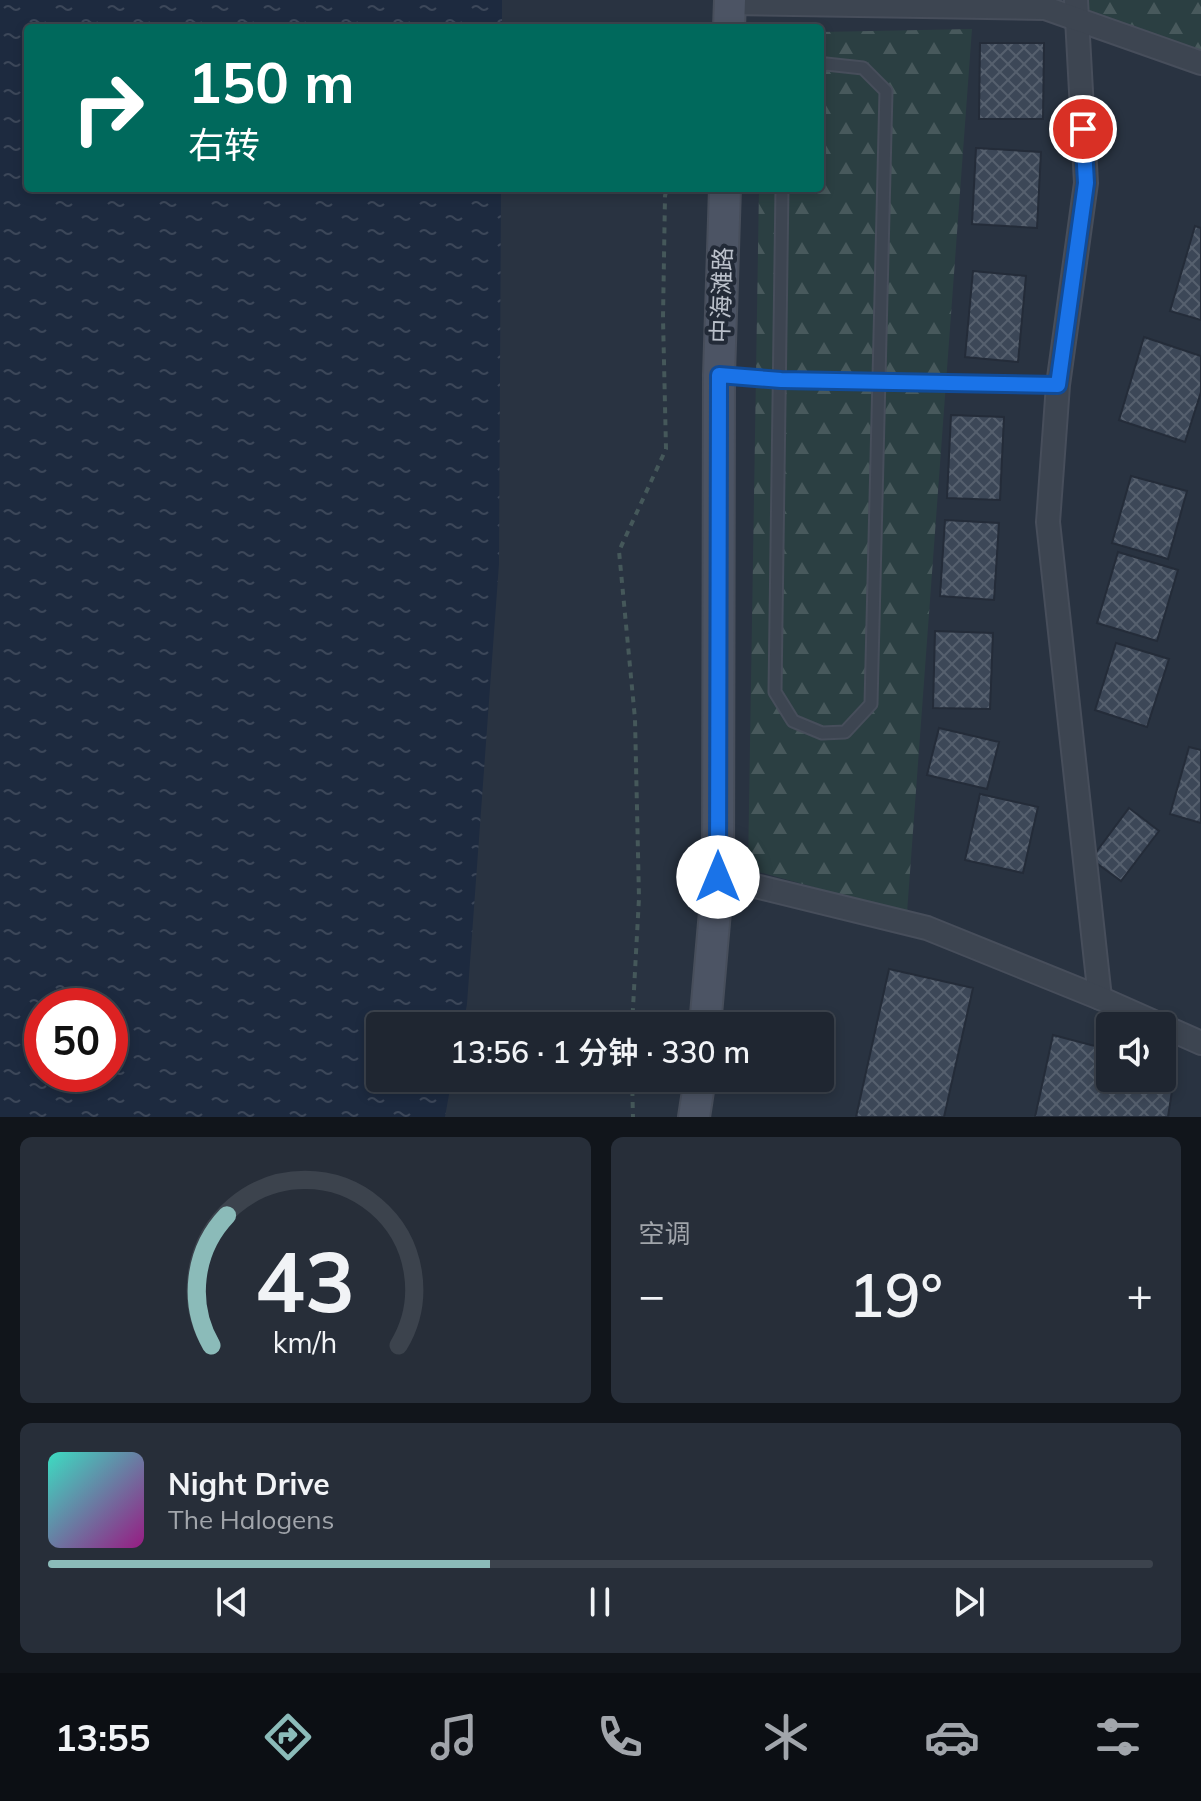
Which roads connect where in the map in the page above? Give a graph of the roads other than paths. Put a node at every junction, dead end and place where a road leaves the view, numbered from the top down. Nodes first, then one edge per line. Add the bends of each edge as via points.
1 (730, 10) edge
2 (1076, 10) edge
3 (1201, 63) edge
4 (824, 65) edge
5 (725, 192) edge
6 (782, 192) edge
7 (719, 375) junction
8 (781, 380) junction
9 (879, 380) junction
10 (1058, 385) junction
11 (718, 877) junction
12 (1100, 998) junction
13 (706, 1012) edge
14 (1201, 1043) edge
15 (698, 1092) edge
16 (694, 1117) edge

1 - 2 street
2 - 3 street
2 - 10 street via 1086,183
4 - 9 lane via 863,68 886,91
5 - 7 main road, 中海滩路
6 - 8 lane
7 - 8 lane
7 - 11 main road, 中海滩路
8 - 9 lane
8 - 9 lane via 775,692 793,721 822,733 845,732 871,704
9 - 10 lane
10 - 12 street via 1048,522
11 - 12 street via 927,928
11 - 13 main road, 中海滩路
12 - 14 street
15 - 16 main road

